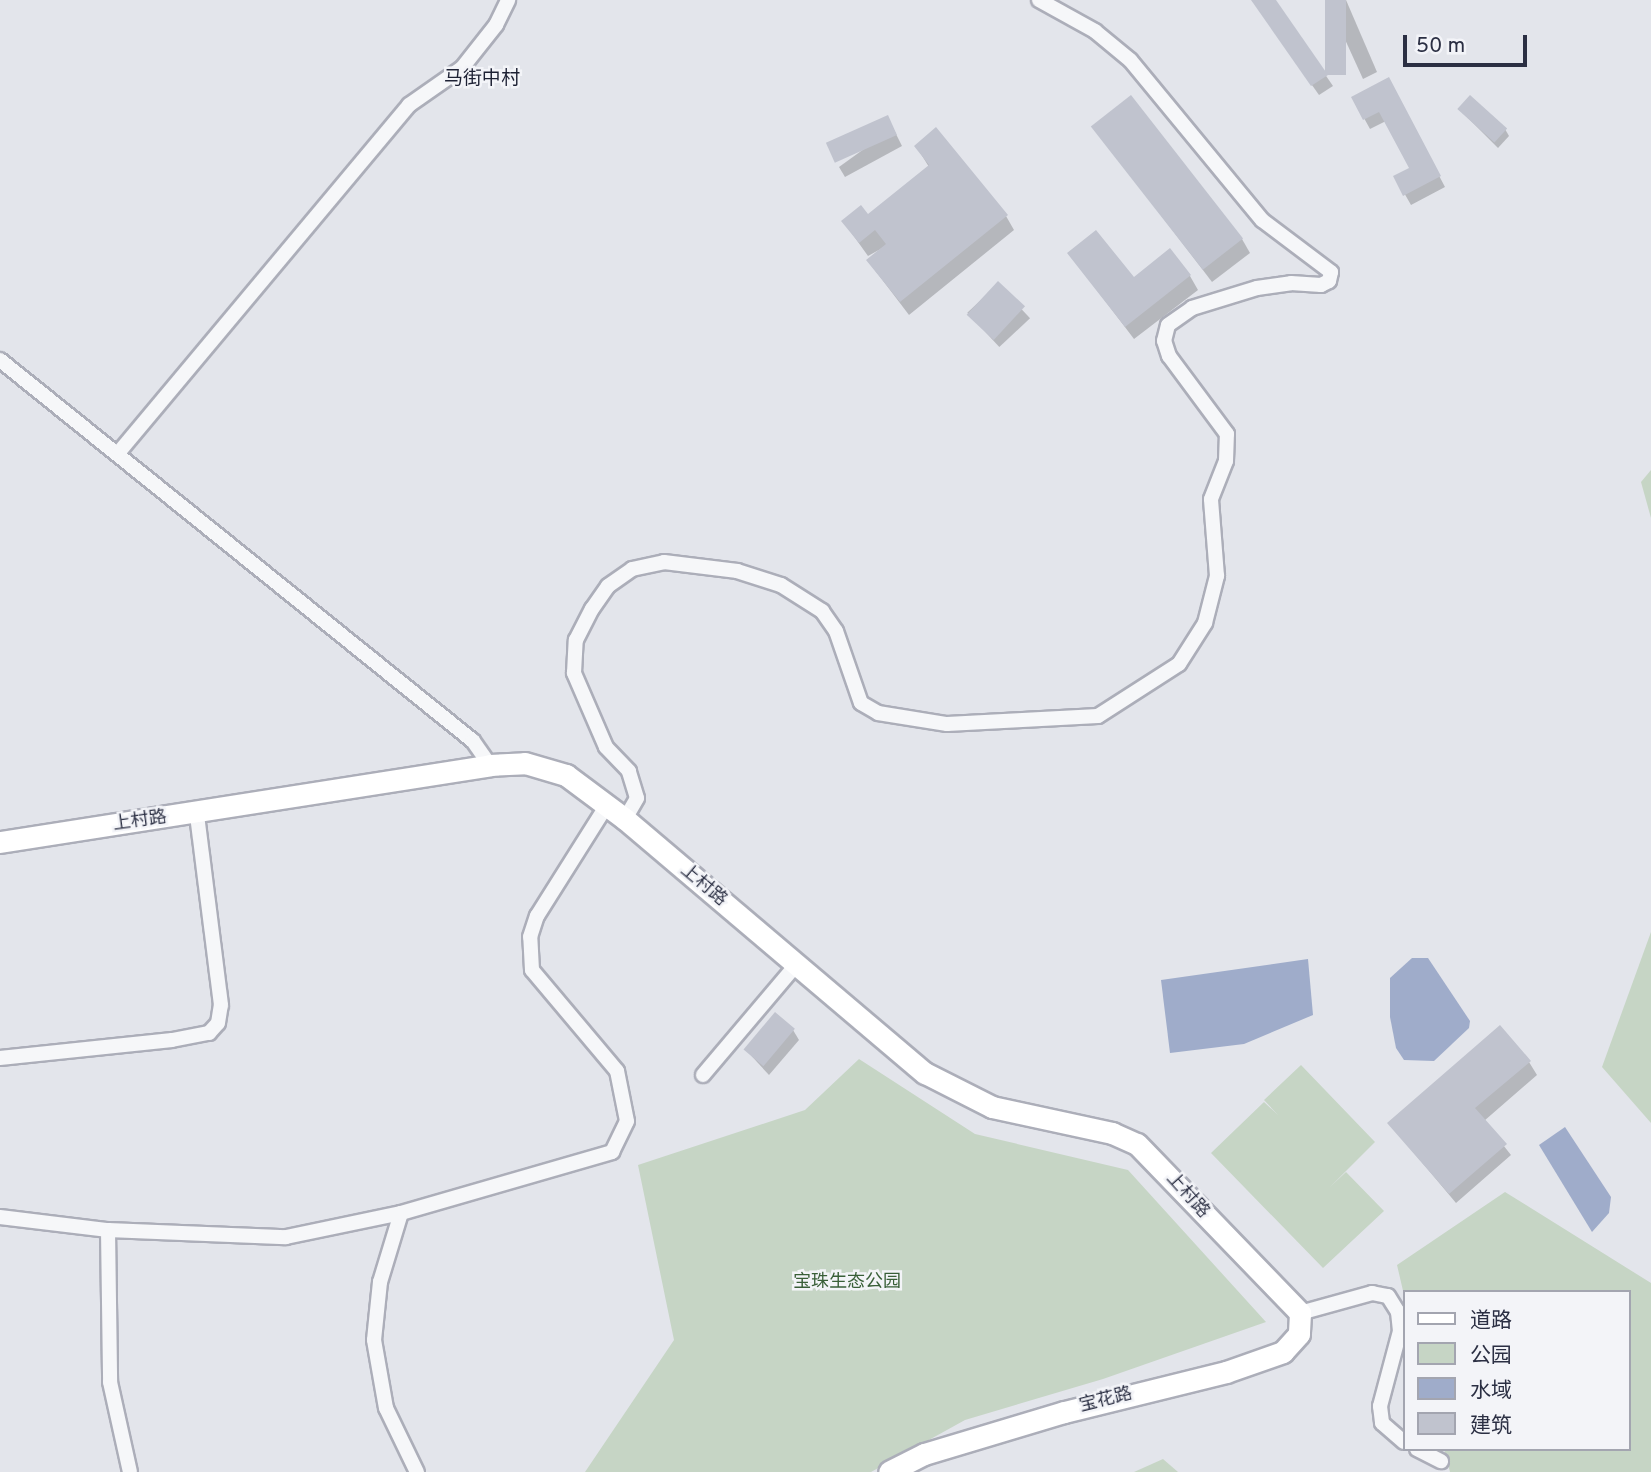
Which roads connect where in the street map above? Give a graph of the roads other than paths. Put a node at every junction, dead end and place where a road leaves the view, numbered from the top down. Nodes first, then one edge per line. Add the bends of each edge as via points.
1 (508, 0) edge
2 (1039, 0) edge
3 (0, 360) edge
4 (119, 452) junction
5 (490, 765) junction
6 (607, 806) junction
7 (197, 814) junction
8 (625, 819) junction
9 (0, 842) edge
10 (796, 965) junction
11 (0, 1058) edge
12 (703, 1075) dead end
13 (401, 1213) junction
14 (0, 1217) edge
15 (108, 1230) junction
16 (1300, 1313) junction
17 (1402, 1440) edge
18 (1422, 1451) edge
19 (1440, 1461) dead end
20 (130, 1472) edge
21 (417, 1472) edge
22 (889, 1472) edge

1 - 4 street via 496,25 462,68 399,115
2 - 8 street via 1095,31 1130,60 1262,220 1331,272 1329,281 1321,285 1257,288 1192,308 1168,325 1164,341 1169,356 1227,434 1226,461 1211,499 1217,576 1214,601 1200,634 1179,664 1098,716 947,724 878,713 861,703 829,621 822,611 781,585 737,571 664,562 632,569 608,586 592,609 576,640 575,673 606,747 629,771 637,798
3 - 4 street
4 - 5 street via 473,741
5 - 6 street, 上村路 via 525,763 566,775
5 - 7 street, 上村路
6 - 8 street, 上村路
6 - 13 street via 537,916 530,937 532,970 618,1070 628,1121 622,1140 612,1152
7 - 9 street, 上村路
7 - 11 street via 221,1005 218,1023 209,1033 172,1040
8 - 10 street, 上村路
10 - 12 street
10 - 16 street, 上村路 via 925,1073 966,1097 1137,1143 1238,1254
13 - 15 street via 286,1237
13 - 21 street via 380,1282 374,1340 386,1408
14 - 15 street
15 - 20 street via 110,1382
16 - 17 street via 1372,1293 1388,1296 1398,1312 1400,1331 1380,1406 1382,1423
16 - 22 street, 宝花路 via 1299,1335 1283,1352 1226,1372 1064,1412 924,1454
18 - 19 street

